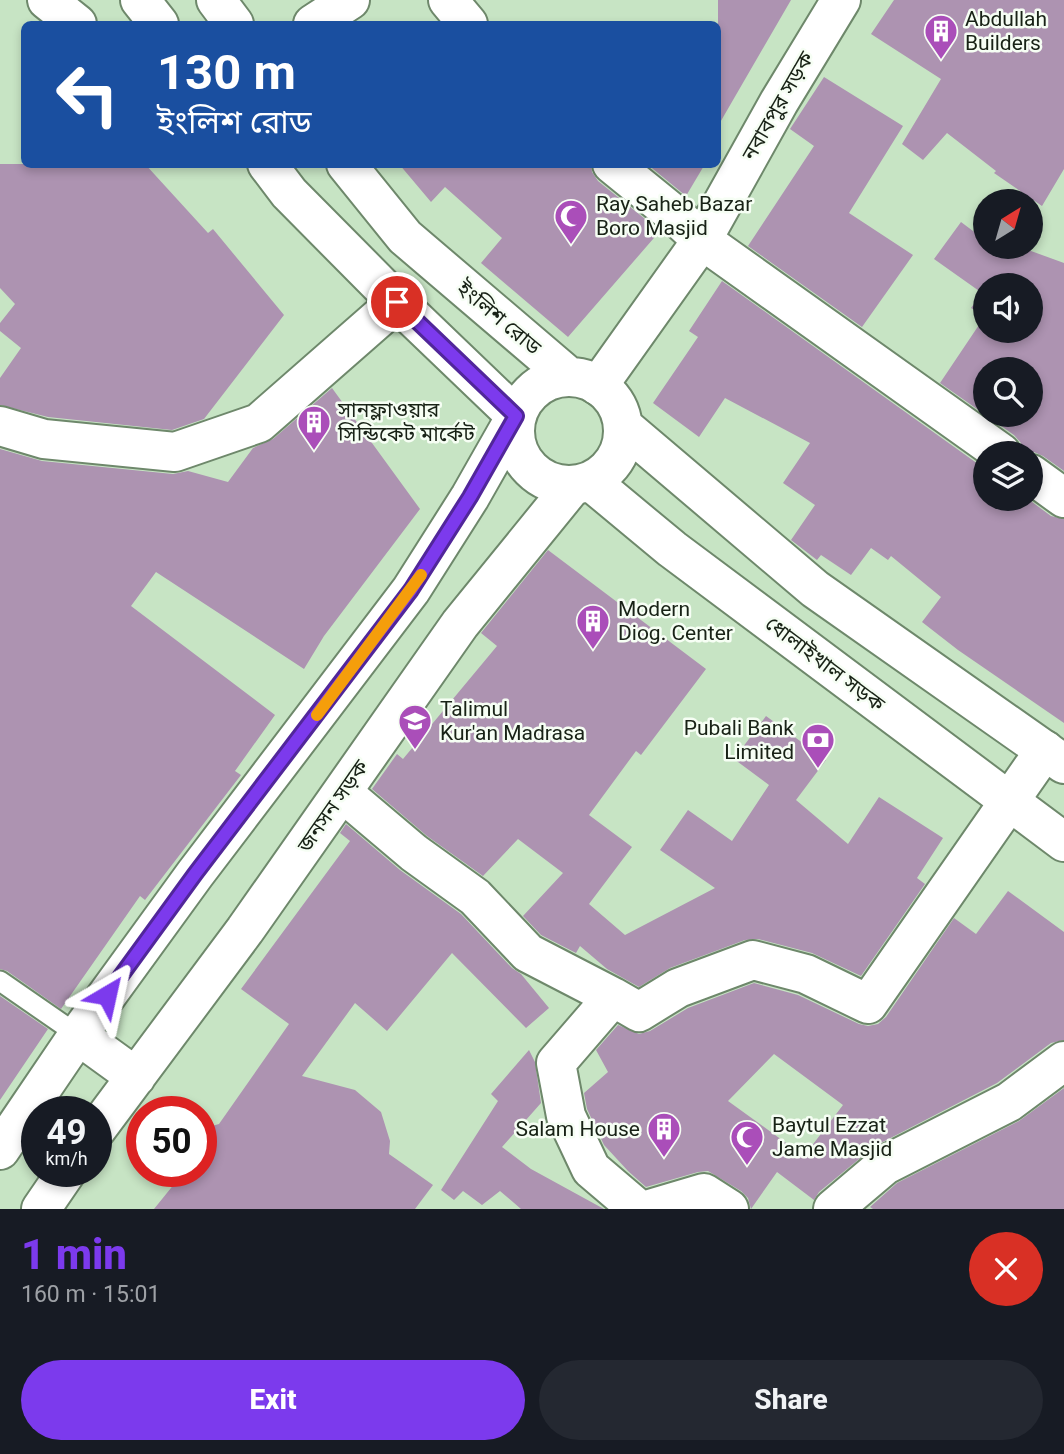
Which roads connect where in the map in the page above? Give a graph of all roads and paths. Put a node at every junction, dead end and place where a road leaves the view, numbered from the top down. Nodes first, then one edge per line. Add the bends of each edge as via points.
1 (47, 0) edge
2 (140, 0) edge
3 (216, 0) edge
4 (349, 0) edge
5 (448, 0) edge
6 (841, 0) edge
7 (73, 21) edge
8 (157, 21) edge
9 (232, 21) edge
10 (318, 21) edge
11 (466, 21) edge
12 (260, 168) edge
13 (349, 168) edge
14 (617, 168) edge
15 (278, 179) edge
16 (702, 240) junction
17 (397, 302) junction
18 (583, 381) junction
19 (516, 416) junction
20 (0, 426) edge
21 (623, 426) junction
22 (984, 441) edge
23 (582, 483) junction
24 (1043, 483) edge
25 (1064, 498) edge
26 (1054, 757) edge
27 (343, 793) junction
28 (1009, 802) junction
29 (1064, 842) edge
30 (0, 981) edge
31 (613, 997) junction
32 (78, 1035) junction
33 (1064, 1060) edge
34 (136, 1077) junction
35 (112, 1109) edge
36 (0, 1150) edge
37 (56, 1187) edge
38 (41, 1209) edge
39 (638, 1209) edge
40 (650, 1209) edge
41 (729, 1209) edge
42 (833, 1209) edge

1 - 7 main road
2 - 8 main road
3 - 9 main road
4 - 10 main road
5 - 11 main road
6 - 16 main road, নবাবপুর সড়ক
12 - 15 main road
13 - 18 main road, ইংলিশ রোড via 405,237
14 - 16 main road
15 - 17 main road
16 - 18 main road, নবাবপুর সড়ক
16 - 22 main road
17 - 19 main road
17 - 20 main road via 259,424 175,452 44,439
18 - 19 main road via 551,380 535,387
18 - 21 main road via 617,406
19 - 23 main road via 514,433 527,466 556,484
19 - 32 main road via 411,590
21 - 23 main road via 615,459 605,472
21 - 26 main road via 815,589
23 - 27 main road, জনসন সড়ক via 460,624
23 - 28 main road, ধোলাইখাল সড়ক
24 - 25 main road
26 - 28 main road
27 - 31 main road via 474,897 528,953
27 - 34 main road, জনসন সড়ক
28 - 29 main road, ধোলাইখাল সড়ক
28 - 31 main road via 868,1004 806,974 754,960 678,989 639,1012
30 - 32 lane
31 - 39 main road via 556,1063 566,1116 591,1169
32 - 34 main road
32 - 36 main road
33 - 42 main road via 1009,1102 885,1165
34 - 35 main road, জনসন সড়ক
37 - 38 main road
40 - 41 main road via 704,1193

